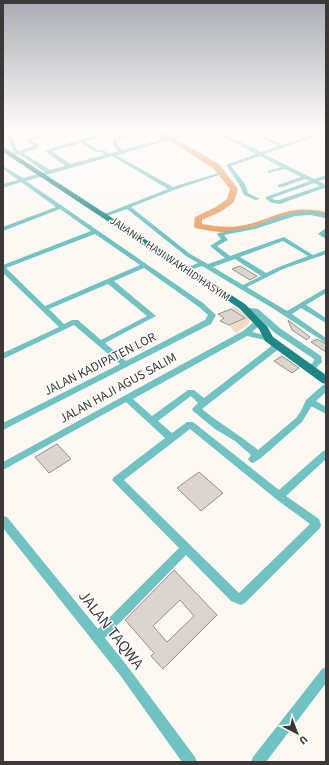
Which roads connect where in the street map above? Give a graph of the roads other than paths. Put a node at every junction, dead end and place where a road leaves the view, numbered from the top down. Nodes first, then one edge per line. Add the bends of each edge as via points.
1 (3, 167) edge
2 (32, 167) edge
3 (40, 167) edge
4 (67, 167) edge
5 (132, 167) edge
6 (229, 167) edge
7 (285, 167) joint
8 (49, 172) junction
9 (270, 172) dead end
10 (40, 174) junction
11 (220, 174) dead end
12 (326, 176) edge
13 (305, 177) junction
14 (21, 180) junction
15 (314, 181) junction
16 (3, 186) edge
17 (280, 186) dead end
18 (325, 187) edge
19 (172, 189) junction
20 (257, 199) dead end
21 (128, 207) junction
22 (62, 208) junction
23 (105, 215) junction
24 (326, 216) edge
25 (3, 229) edge
26 (326, 230) edge
27 (95, 232) junction
28 (326, 237) edge
29 (326, 252) edge
30 (311, 256) junction
31 (233, 258) junction
32 (144, 266) junction
33 (204, 266) junction
34 (3, 268) edge
35 (186, 270) junction
36 (266, 276) junction
37 (109, 281) junction
38 (243, 287) junction
39 (326, 290) edge
40 (301, 306) junction
41 (44, 309) junction
42 (245, 309) junction
43 (287, 314) junction
44 (325, 319) edge
45 (261, 326) junction
46 (63, 327) junction
47 (278, 331) junction
48 (246, 333) junction
49 (326, 341) edge
50 (273, 342) junction
51 (100, 343) junction
52 (3, 356) edge
53 (125, 364) junction
54 (310, 369) junction
55 (326, 380) edge
56 (326, 387) edge
57 (127, 398) junction
58 (204, 403) junction
59 (308, 404) junction
60 (326, 411) edge
61 (151, 421) junction
62 (3, 428) edge
63 (171, 438) junction
64 (326, 454) edge
65 (3, 466) edge
66 (279, 496) junction
67 (3, 520) edge
68 (185, 549) junction
69 (97, 638) junction
70 (326, 673) edge
71 (190, 762) edge
72 (258, 762) edge

1 - 14 street
2 - 10 main road, JALAN K. HAJI WAKHID HASYIM
3 - 8 street
4 - 8 street
5 - 19 street
6 - 20 street via 242,184 246,194
7 - 9 street
7 - 13 street
8 - 10 street
10 - 14 street
10 - 23 main road, JALAN K. HAJI WAKHID HASYIM
11 - 19 street
12 - 15 street
13 - 15 street
13 - 17 street
14 - 16 street
14 - 22 street
15 - 18 street
15 - 18 street via 268,198 280,202
19 - 21 street
21 - 23 street
21 - 33 street
22 - 25 street
22 - 27 street
23 - 35 main road, JALAN K. HAJI WAKHID HASYIM
24 - 31 street via 295,214 253,228 220,234 225,240 213,246
26 - 28 street via 321,234
27 - 32 street
27 - 34 street
29 - 30 street
30 - 31 street via 284,239
30 - 36 street
31 - 33 street
31 - 36 street
32 - 37 street
32 - 53 street, JALAN KADIPATEN LOR via 212,315 208,322
33 - 35 street
33 - 38 street
34 - 41 street
35 - 42 main road, JALAN K. HAJI WAKHID HASYIM
36 - 38 street
37 - 41 street
37 - 51 street via 152,316
38 - 43 street
39 - 40 street
40 - 43 street
40 - 44 street
41 - 46 street
42 - 45 main road, JALAN K. HAJI WAKHID HASYIM
42 - 47 street via 256,311
43 - 49 street
45 - 47 street
45 - 48 street, JALAN HAJI AGUS SALIM
45 - 50 main road, JALAN K. HAJI WAKHID HASYIM
46 - 51 street via 76,323
46 - 52 street
47 - 54 street via 318,358 318,362
48 - 50 street
48 - 57 street, JALAN HAJI AGUS SALIM
50 - 54 main road, JALAN K. HAJI WAKHID HASYIM
50 - 58 street
51 - 53 street
53 - 62 street, JALAN KADIPATEN LOR
54 - 55 main road, JALAN K. HAJI WAKHID HASYIM
56 - 59 street
57 - 61 street
57 - 65 street, JALAN HAJI AGUS SALIM
58 - 59 street via 196,409 238,440 255,457 299,420
58 - 61 street via 191,392
59 - 60 street via 314,403
61 - 63 street
63 - 66 street via 188,425 192,425
63 - 68 street via 116,480
64 - 66 street
66 - 68 street via 313,519 316,524 241,599 235,597
67 - 69 street, JALAN TAQWA
68 - 69 street
69 - 71 street, JALAN TAQWA
70 - 72 street

